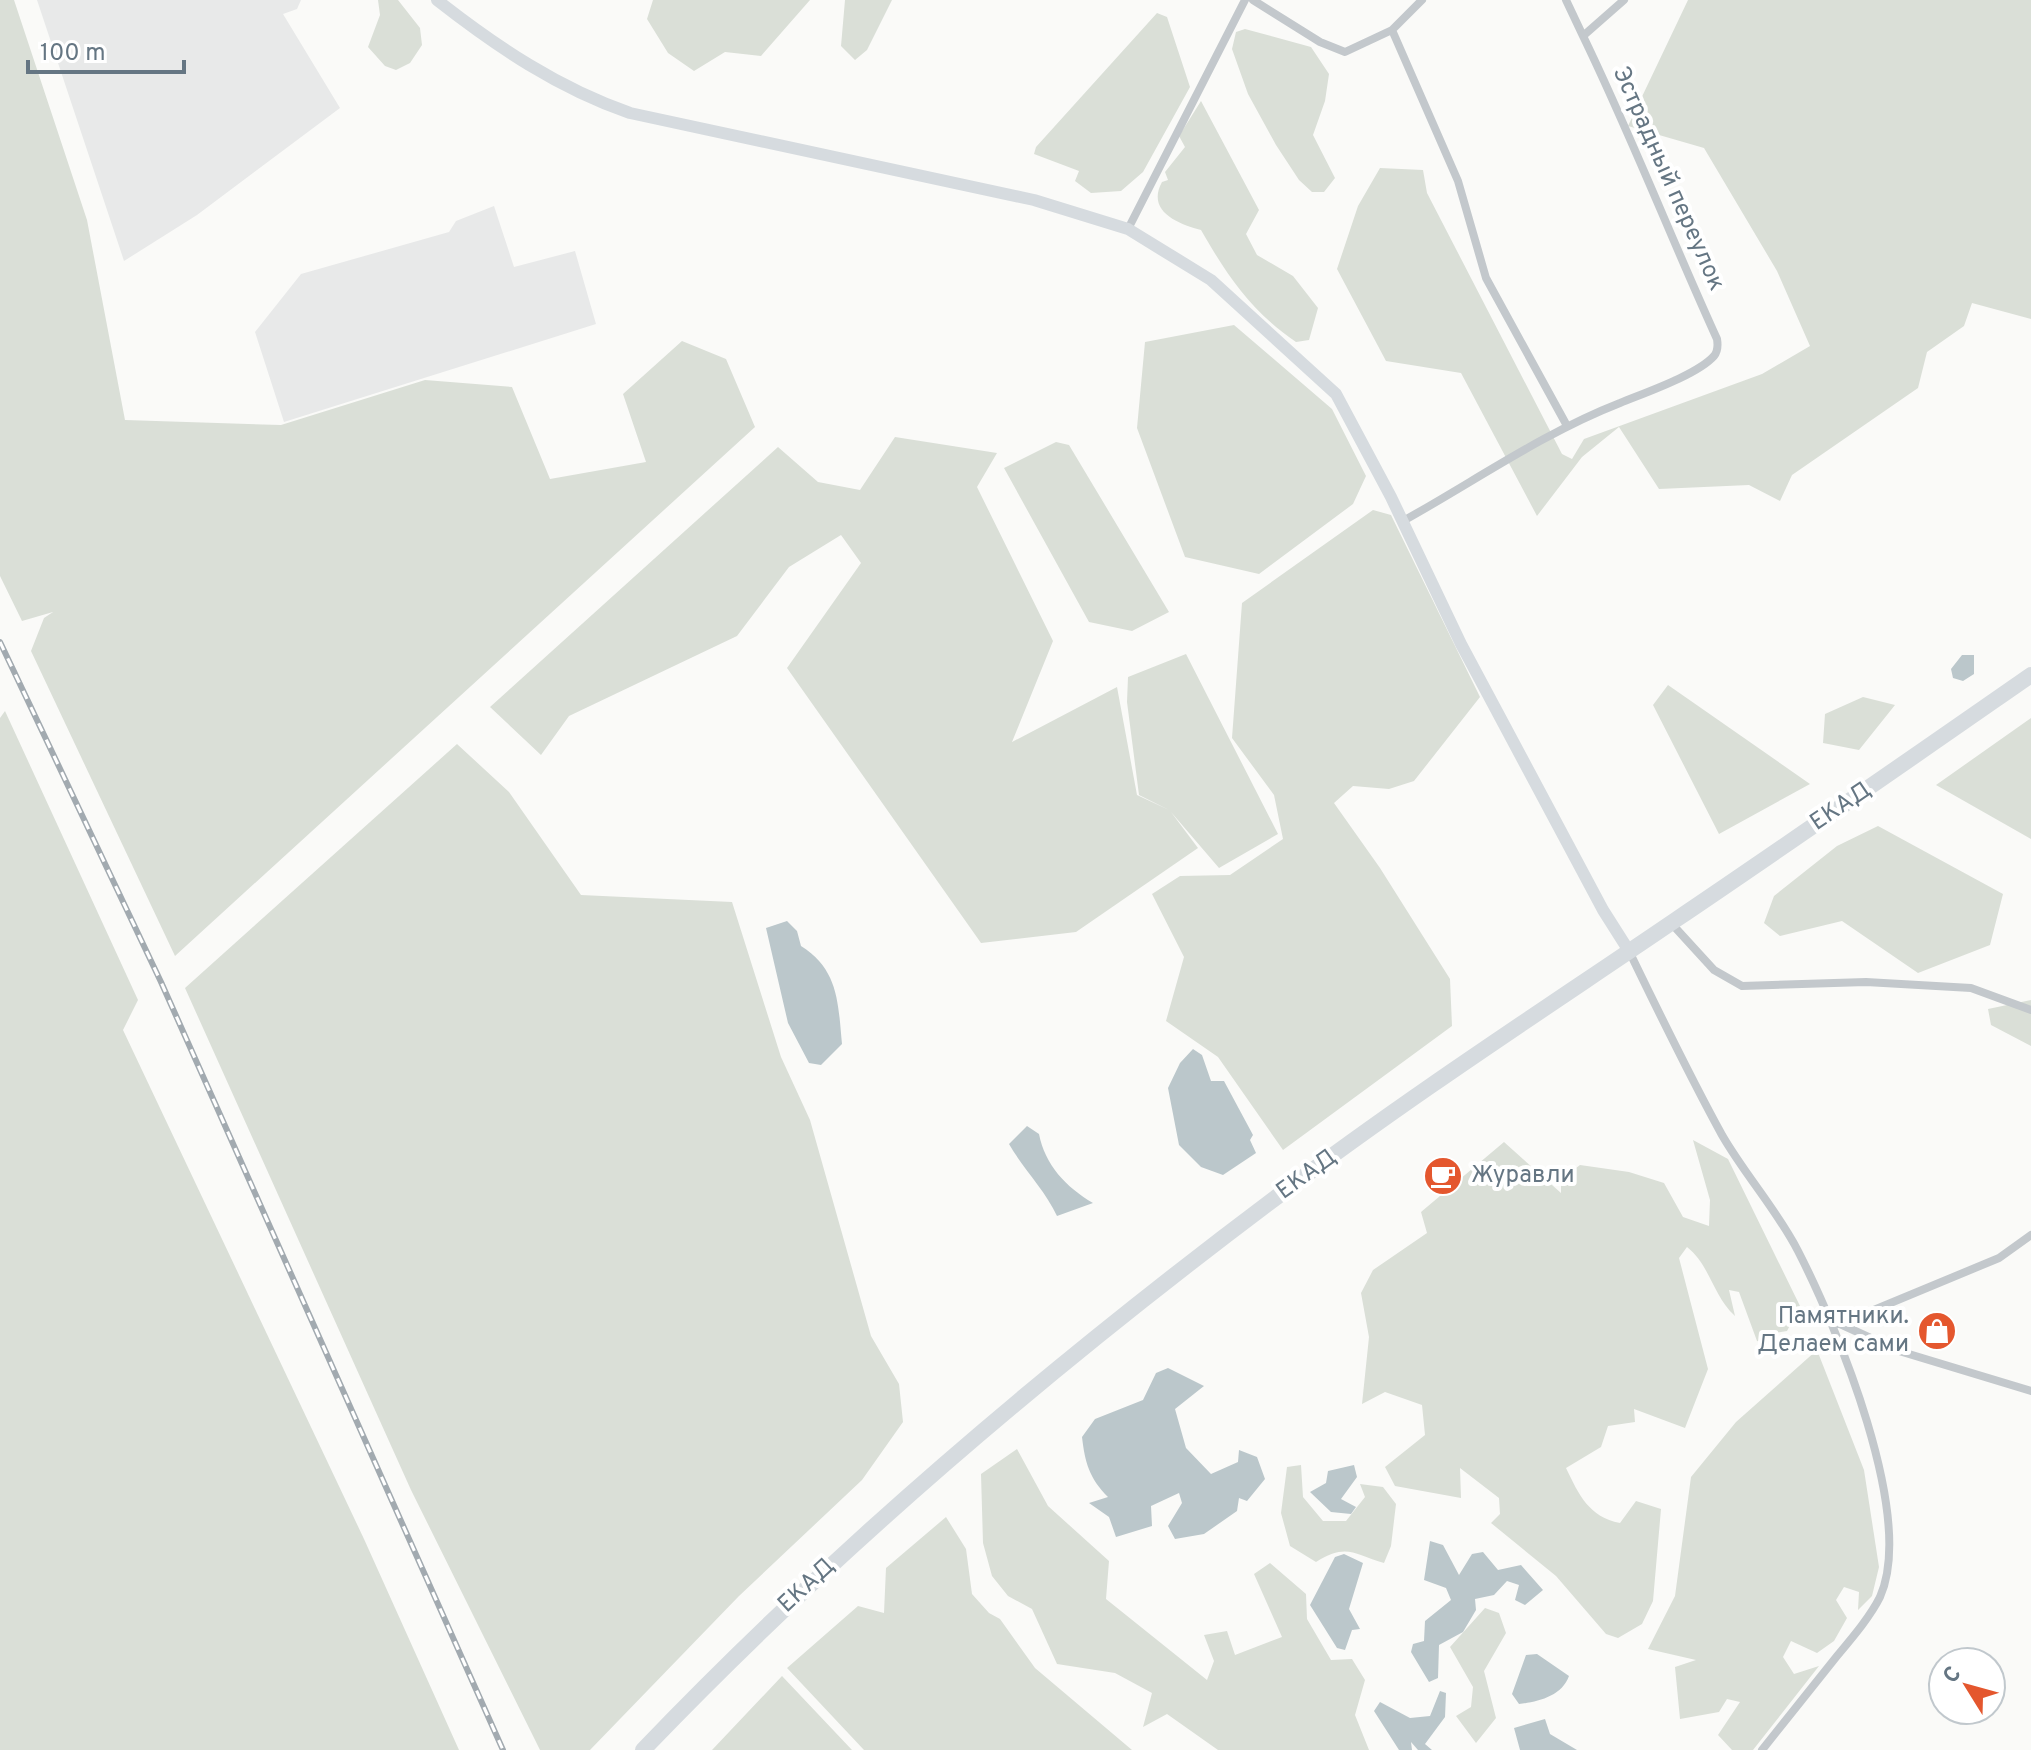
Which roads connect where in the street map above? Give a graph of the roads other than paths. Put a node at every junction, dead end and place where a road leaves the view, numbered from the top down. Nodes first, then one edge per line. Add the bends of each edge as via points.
1 (437, 0) edge
2 (1245, 0) edge
3 (1253, 0) edge
4 (1422, 0) edge
5 (1566, 0) edge
6 (1624, 0) edge
7 (1392, 30) junction
8 (1583, 36) junction
9 (1128, 229) junction
10 (1566, 424) junction
11 (1403, 521) junction
12 (2031, 675) edge
13 (1671, 923) junction
14 (1629, 951) junction
15 (1694, 964) dead end
16 (1710, 966) junction
17 (2031, 1010) edge
18 (2031, 1235) edge
19 (1835, 1324) junction
20 (2031, 1391) edge
21 (643, 1750) edge
22 (1762, 1750) edge

1 - 9 street via 495,45 549,77 630,113 1034,200
2 - 9 street
3 - 7 street via 1345,52
4 - 7 street
5 - 8 street, Эстрадный переулок
6 - 8 street
7 - 10 street via 1458,181 1486,278
8 - 10 street, Эстрадный переулок via 1717,339 1715,356 1701,365
9 - 11 street via 1211,280 1336,394
10 - 11 street
11 - 14 street via 1461,644
12 - 13 highway, ЕКАД
13 - 14 highway, ЕКАД
13 - 16 street
14 - 19 street via 1734,1157 1799,1253
14 - 21 highway, ЕКАД via 1285,1190 1119,1318 962,1446 823,1570
15 - 16 street
16 - 17 street via 1742,986 1866,982 1971,988
18 - 19 street via 1999,1258
19 - 20 street via 1899,1351
19 - 22 street via 1887,1505 1889,1562 1873,1607

